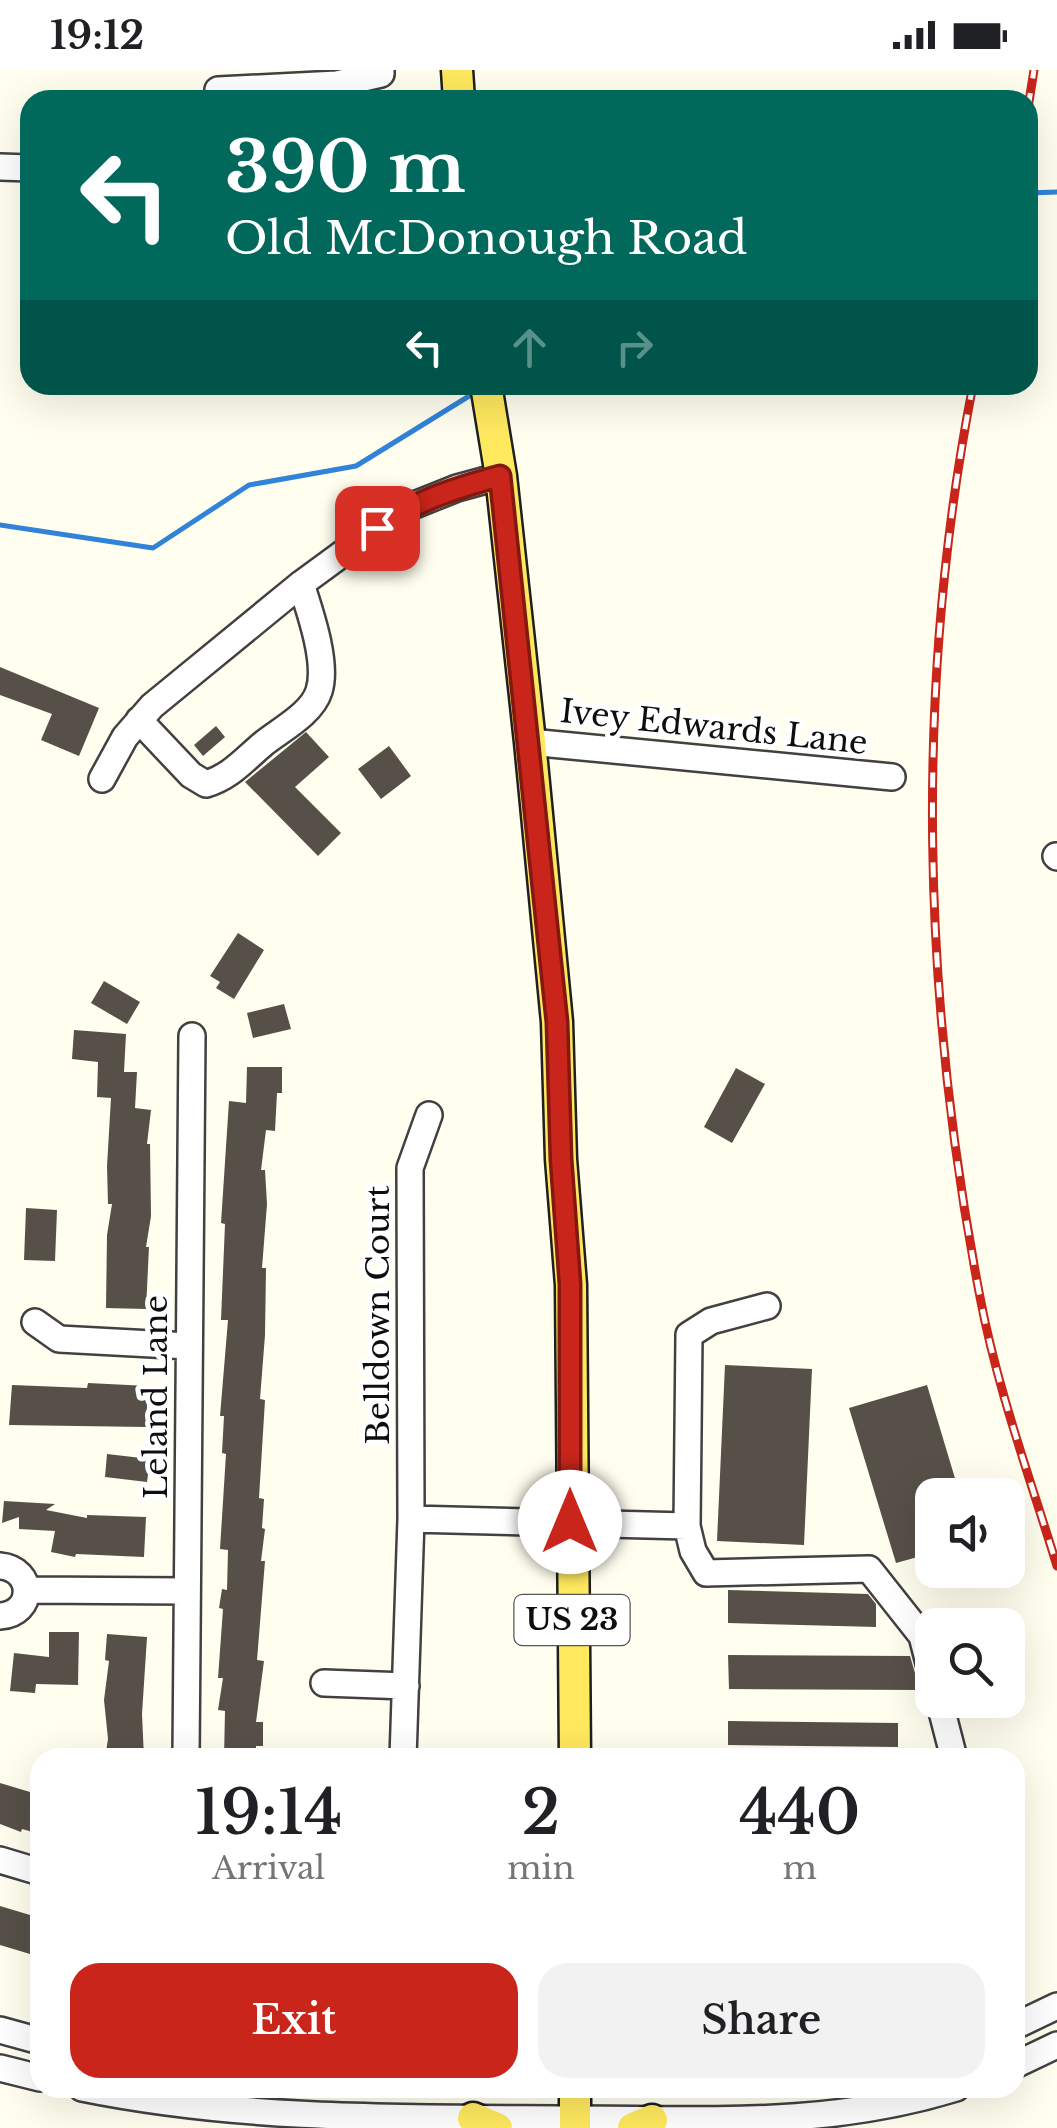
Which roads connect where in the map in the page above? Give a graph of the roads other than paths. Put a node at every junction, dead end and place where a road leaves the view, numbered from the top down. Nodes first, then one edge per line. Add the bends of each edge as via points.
1 (381, 70) edge
2 (319, 77) edge
3 (219, 87) edge
4 (353, 90) edge
5 (488, 395) edge
6 (500, 476) junction
7 (301, 584) junction
8 (139, 720) junction
9 (530, 742) junction
10 (892, 777) dead end
11 (102, 779) dead end
12 (192, 1036) dead end
13 (429, 1114) dead end
14 (767, 1306) dead end
15 (35, 1322) dead end
16 (189, 1346) junction
17 (411, 1519) junction
18 (570, 1522) junction
19 (687, 1526) junction
20 (0, 1566) edge
21 (28, 1590) junction
22 (187, 1590) junction
23 (0, 1616) edge
24 (915, 1627) edge
25 (324, 1683) dead end
26 (406, 1686) junction
27 (944, 1718) edge
28 (186, 1748) edge
29 (403, 1748) edge
30 (574, 1748) edge
31 (951, 1748) edge
32 (0, 1860) edge
33 (30, 1869) edge
34 (1057, 2006) edge
35 (1025, 2021) edge
36 (0, 2030) edge
37 (30, 2038) edge
38 (1057, 2046) edge
39 (1025, 2060) edge
40 (0, 2068) edge
41 (30, 2076) edge
42 (147, 2098) edge
43 (916, 2098) edge
44 (485, 2123) edge
45 (575, 2123) edge
46 (643, 2124) edge

1 - 4 street
2 - 3 street
2 - 4 street
5 - 6 main road, US 23
6 - 7 street via 402,510
6 - 9 main road, US 23
7 - 8 street
7 - 8 street via 320,666 319,692 307,710 224,778 206,784
8 - 11 street
9 - 10 street, Ivey Edwards Lane
9 - 18 main road, US 23 via 557,1022 570,1284
12 - 16 street, Leland Lane
13 - 17 street, Belldown Court via 410,1168
14 - 19 street via 712,1321 689,1336
15 - 16 street via 60,1339
16 - 22 street, Leland Lane
17 - 18 street
17 - 26 street, Belldown Court
18 - 19 street
18 - 30 main road, US 23
19 - 24 street via 706,1573 869,1568
20 - 21 street via 22,1575
21 - 22 street
21 - 23 street via 16,1612
22 - 28 street, Leland Lane
25 - 26 street
26 - 29 street, Belldown Court
27 - 31 street
32 - 33 street
34 - 35 street
36 - 37 street
38 - 39 street
40 - 41 street
42 - 44 street via 238,2112
43 - 46 street via 852,2114
44 - 45 street
45 - 46 street

